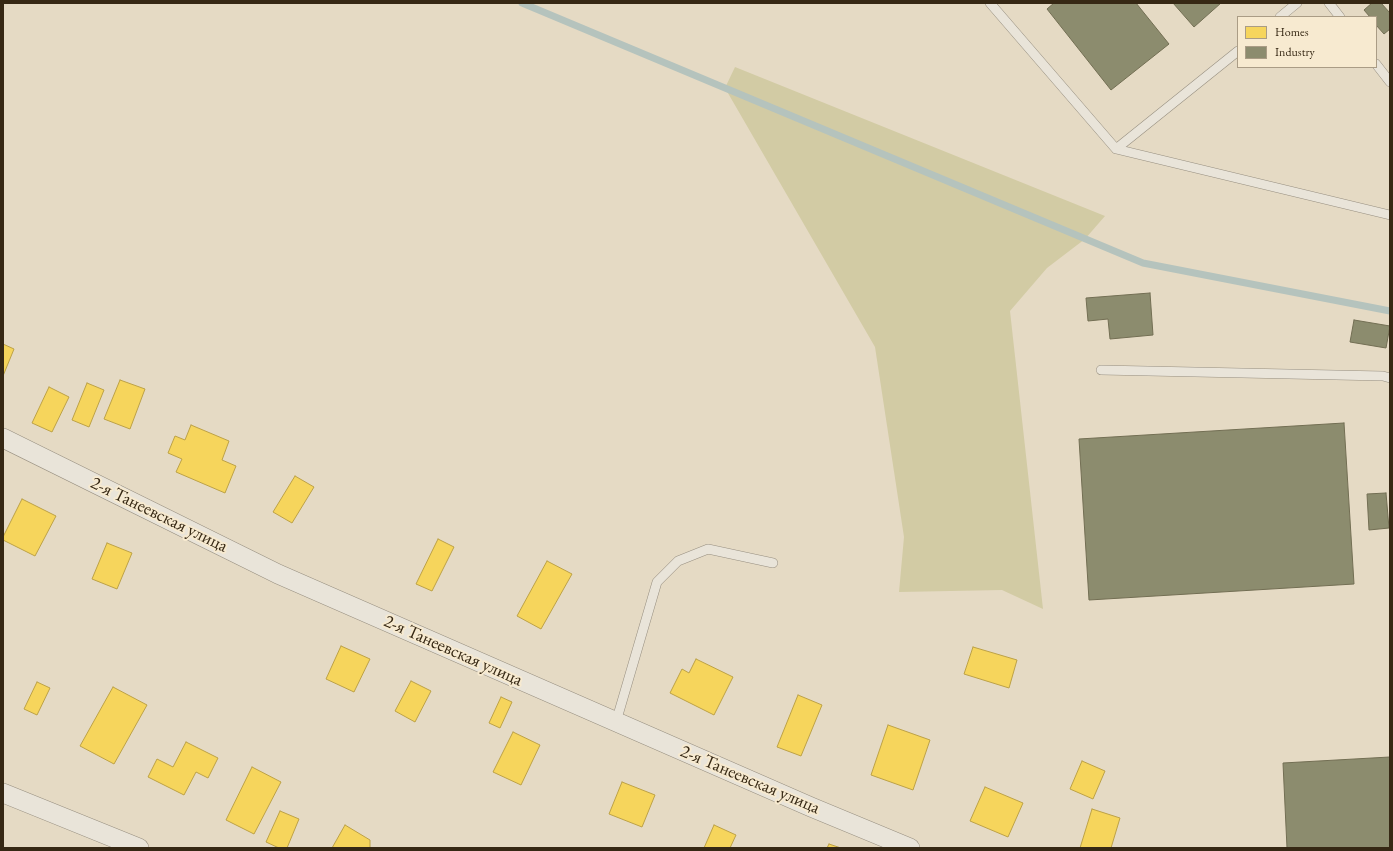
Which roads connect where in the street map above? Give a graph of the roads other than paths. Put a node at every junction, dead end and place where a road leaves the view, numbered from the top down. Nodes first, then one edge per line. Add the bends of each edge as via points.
1 (990, 3) edge
2 (1297, 3) edge
3 (1329, 3) edge
4 (1281, 16) edge
5 (1339, 16) edge
6 (1237, 52) edge
7 (1377, 65) edge
8 (1390, 82) edge
9 (1116, 149) junction
10 (1390, 215) edge
11 (1101, 370) dead end
12 (1390, 378) edge
13 (3, 438) edge
14 (773, 563) dead end
15 (616, 722) junction
16 (3, 793) edge
17 (139, 848) edge
18 (910, 848) edge

1 - 9 lane
2 - 4 lane
3 - 5 lane
6 - 9 lane
7 - 8 lane
9 - 10 lane
11 - 12 lane
13 - 15 street, 2-я Танеевская улица via 278,574
14 - 15 lane via 708,549 678,561 657,582
15 - 18 street, 2-я Танеевская улица
16 - 17 street

